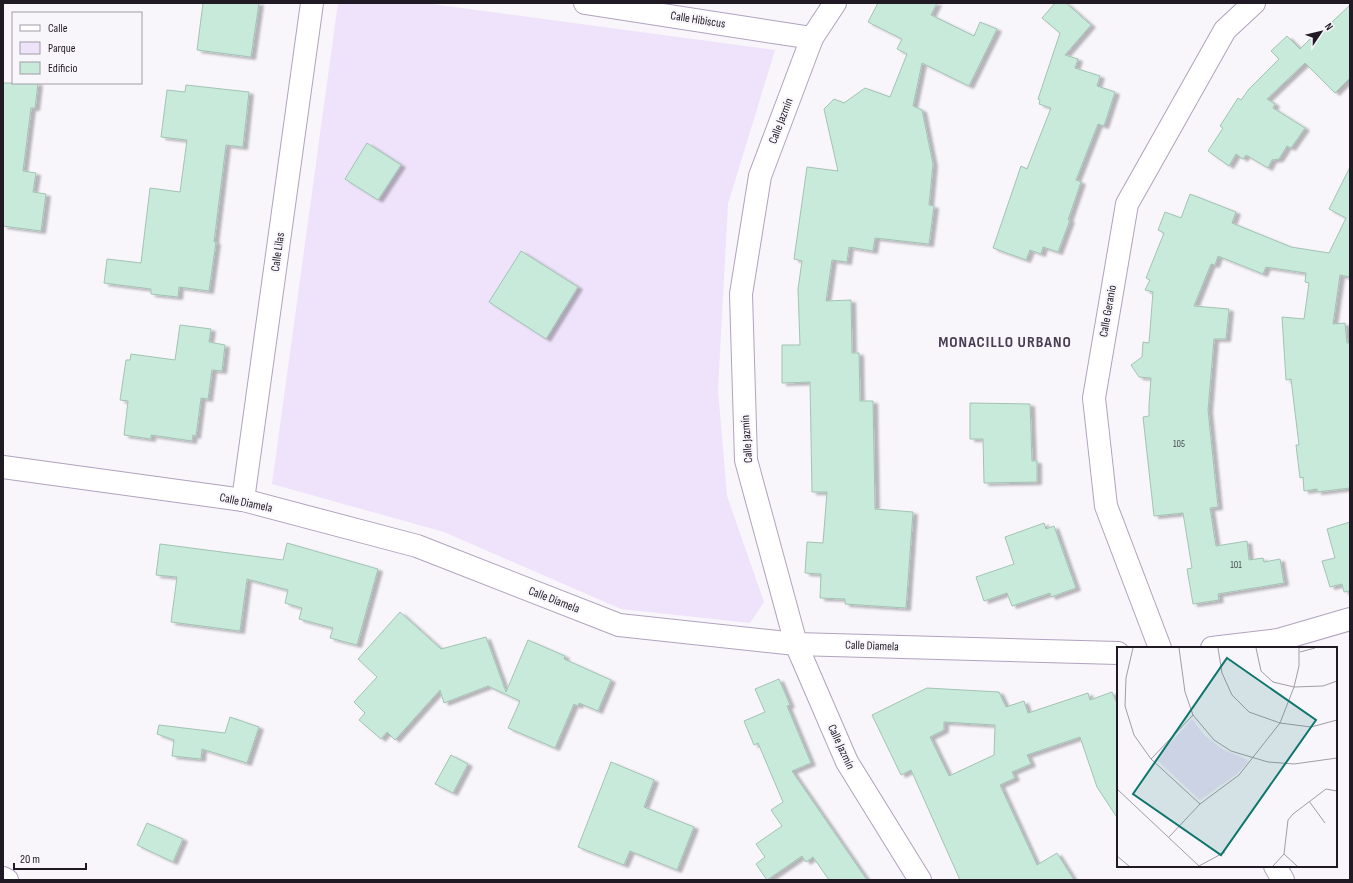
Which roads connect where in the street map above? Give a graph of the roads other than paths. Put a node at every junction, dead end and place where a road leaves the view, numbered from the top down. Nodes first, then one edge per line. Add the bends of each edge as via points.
1 (312, 3) edge
2 (585, 3) edge
3 (835, 3) edge
4 (1254, 3) edge
5 (812, 38) junction
6 (3, 467) edge
7 (243, 500) junction
8 (1350, 619) edge
9 (796, 644) junction
10 (1160, 647) edge
11 (1220, 647) edge
12 (1117, 653) edge
13 (1276, 867) edge
14 (3, 878) edge
15 (7, 880) edge
16 (920, 880) edge
17 (1283, 880) edge

1 - 7 street, Calle Lilas
2 - 5 street, Calle Hibiscus
3 - 5 street, Calle Jazmín
4 - 10 street, Calle Geranio via 1225,30 1126,204 1094,398 1106,506
5 - 9 street, Calle Jazmín via 760,176 741,294 746,460
6 - 7 street, Calle Diamela
7 - 9 street, Calle Diamela via 418,546 619,625
8 - 11 street via 1278,640
9 - 12 street, Calle Diamela
9 - 16 street, Calle Jazmín via 847,762
13 - 17 street
14 - 15 street

